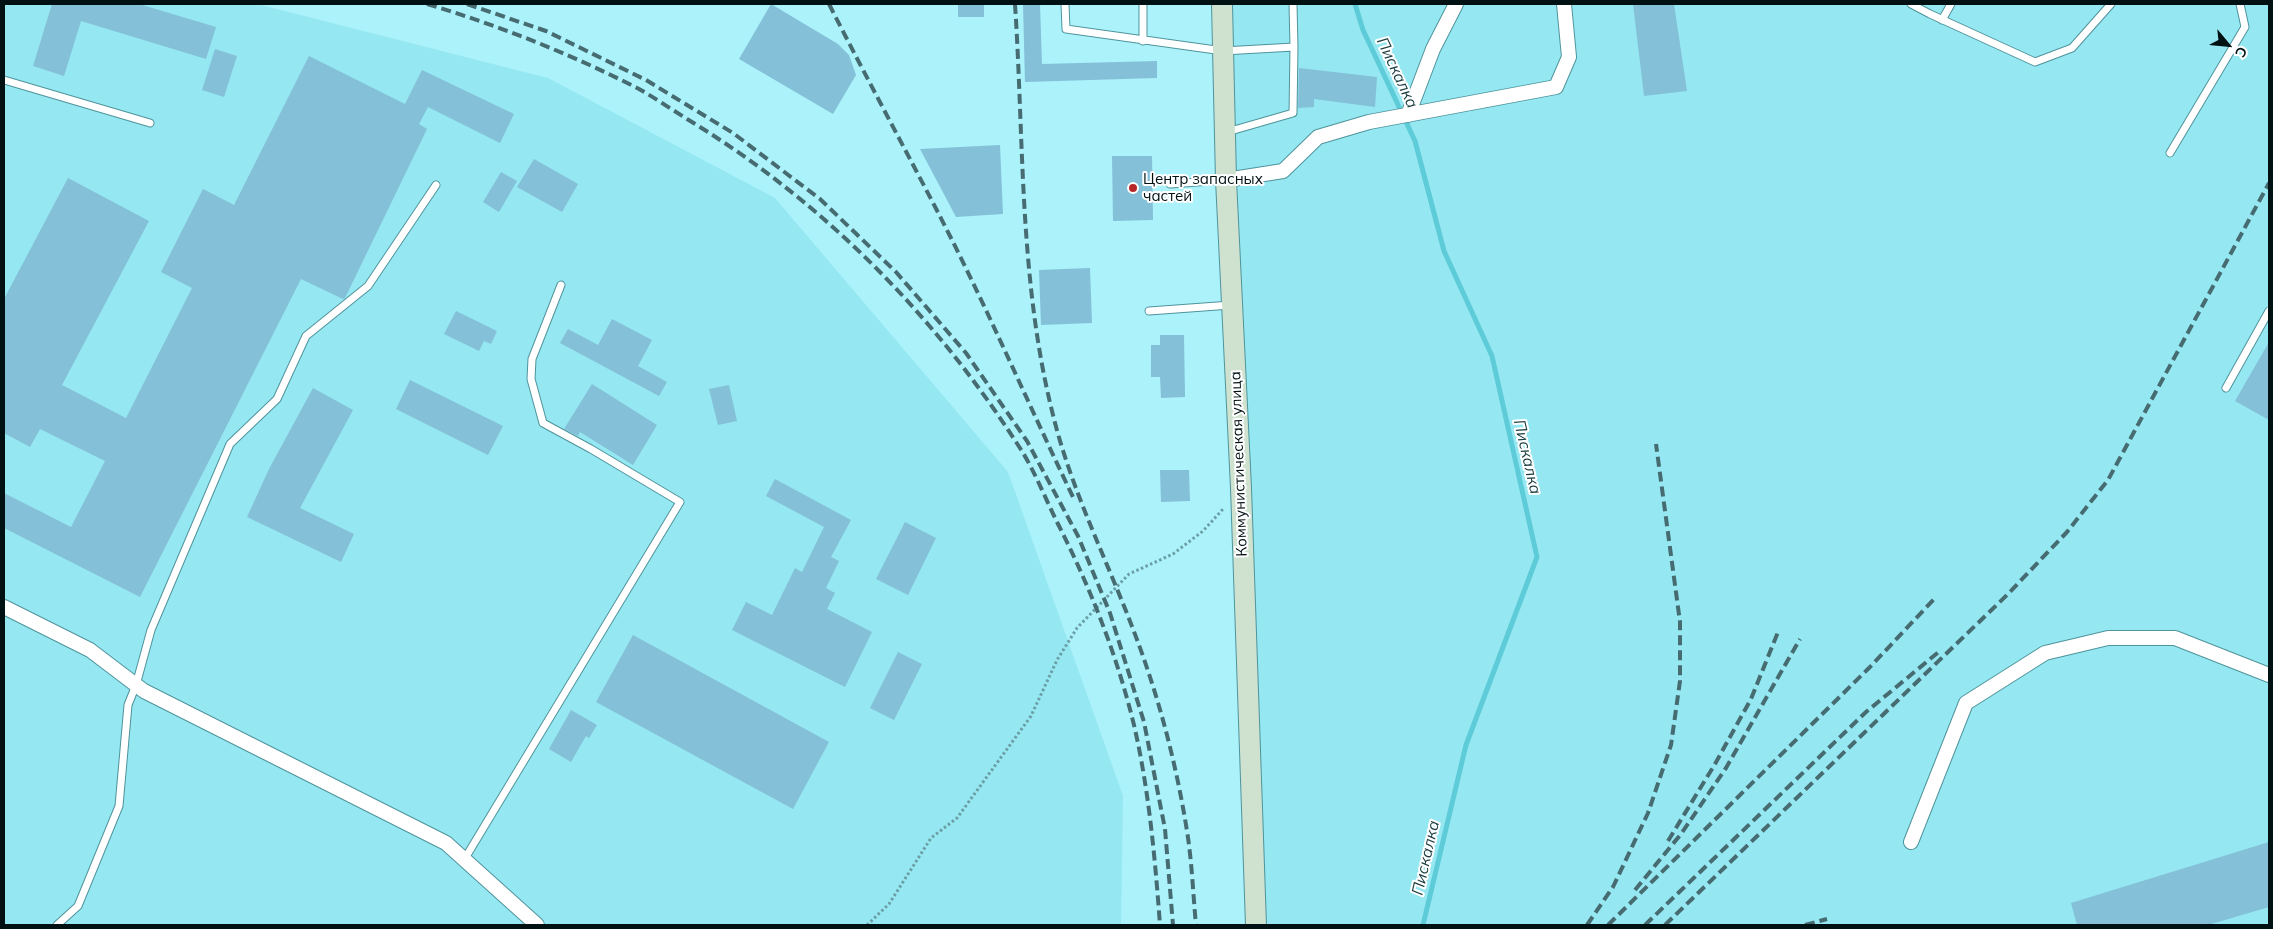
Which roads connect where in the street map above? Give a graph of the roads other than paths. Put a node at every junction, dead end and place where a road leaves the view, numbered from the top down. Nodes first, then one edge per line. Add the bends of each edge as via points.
1 (1065, 4) edge
2 (1143, 4) edge
3 (1222, 4) edge
4 (1293, 4) edge
5 (1456, 4) edge
6 (1564, 4) edge
7 (1910, 4) edge
8 (1951, 4) edge
9 (2111, 4) edge
10 (2240, 4) edge
11 (1942, 20) junction
12 (1143, 41) junction
13 (1294, 47) junction
14 (1223, 51) junction
15 (4, 80) edge
16 (1408, 115) junction
17 (150, 123) dead end
18 (1225, 133) junction
19 (2170, 153) dead end
20 (1226, 180) junction
21 (1170, 184) dead end
22 (436, 185) dead end
23 (561, 285) dead end
24 (1232, 305) junction
25 (1149, 311) dead end
26 (2269, 311) edge
27 (2226, 388) dead end
28 (4, 607) edge
29 (2269, 675) edge
30 (136, 685) junction
31 (1911, 842) dead end
32 (464, 860) junction
33 (57, 925) edge
34 (537, 925) edge
35 (1256, 925) edge

1 - 12 lane via 1066,29
2 - 12 lane
3 - 14 main road, Коммунистическая улица
4 - 13 lane
5 - 16 street via 1433,49
6 - 16 street via 1569,57 1556,87
7 - 11 lane
8 - 11 lane
9 - 11 lane via 2072,48 2035,62
10 - 19 lane via 2244,27
12 - 14 lane
13 - 14 lane
13 - 18 lane via 1293,113
14 - 18 main road, Коммунистическая улица
15 - 17 lane
16 - 20 street via 1318,137 1283,171
18 - 20 main road, Коммунистическая улица
20 - 21 lane
20 - 24 main road, Коммунистическая улица
22 - 30 lane via 368,286 306,336 277,399 230,444 151,630
23 - 32 lane via 532,359 531,379 542,423 680,502
24 - 25 lane
24 - 35 main road, Коммунистическая улица
26 - 27 lane
28 - 30 street via 90,650
29 - 31 street via 2174,638 2108,638 2045,653 1966,703
30 - 32 street via 446,843
30 - 33 lane via 128,705 119,806 78,906
32 - 34 street

